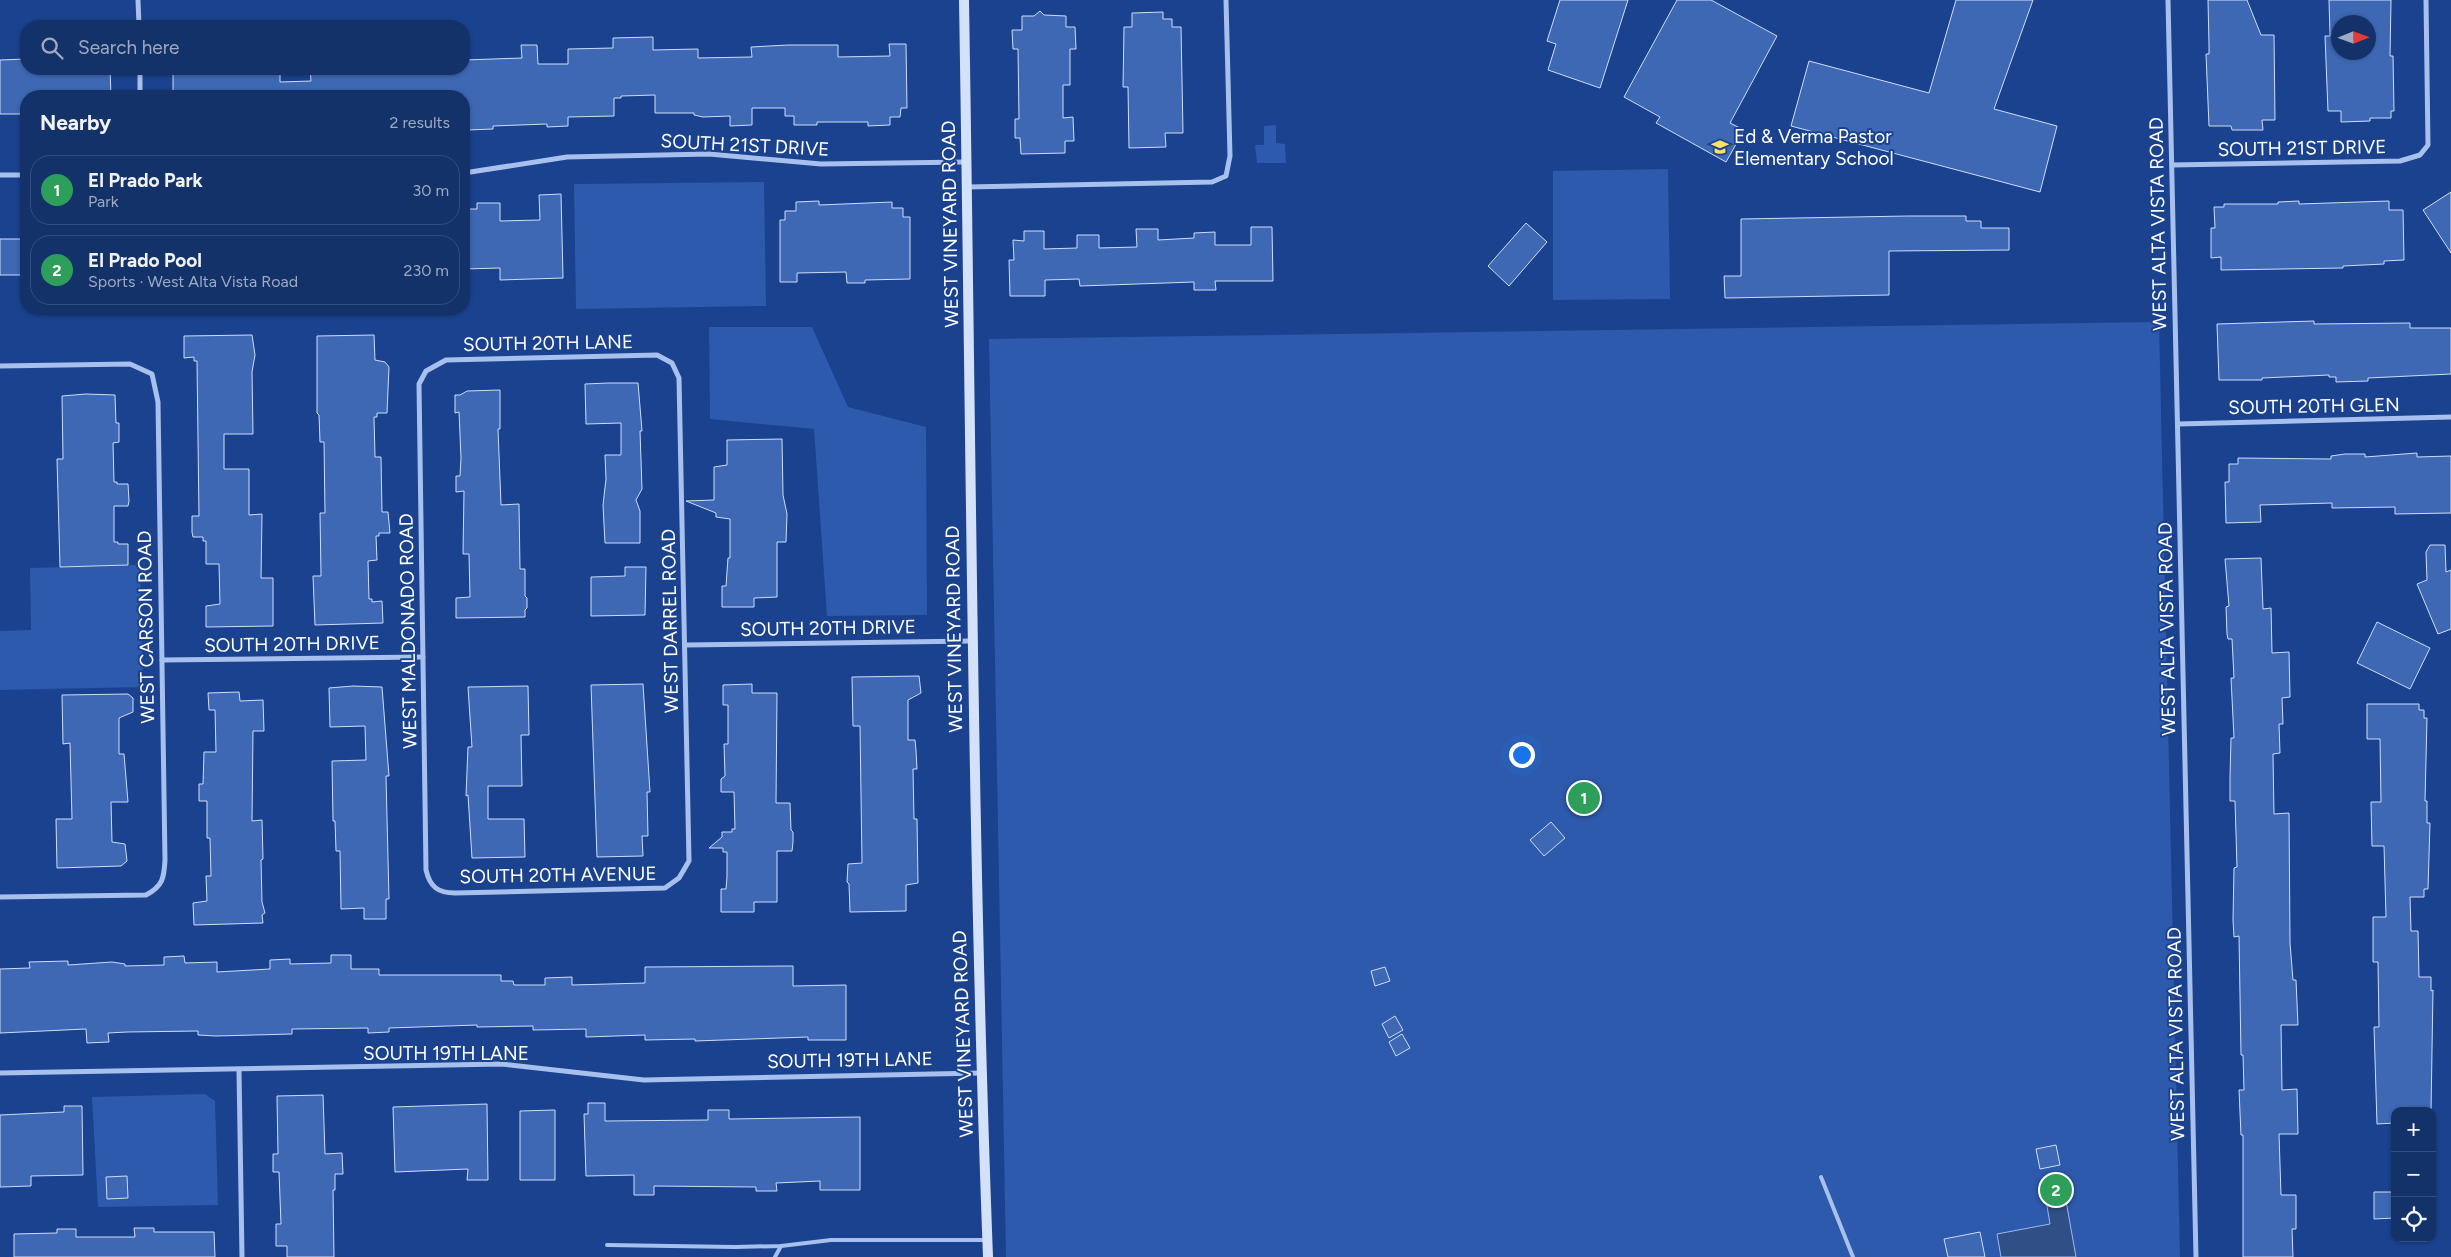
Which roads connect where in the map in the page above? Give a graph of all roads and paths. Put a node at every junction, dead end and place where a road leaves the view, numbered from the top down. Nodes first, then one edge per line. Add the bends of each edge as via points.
1 (138, 0) edge
2 (964, 0) edge
3 (1226, 0) edge
4 (2168, 0) edge
5 (2426, 0) edge
6 (139, 20) edge
7 (140, 75) edge
8 (140, 90) edge
9 (966, 162) junction
10 (2172, 165) junction
11 (470, 172) edge
12 (0, 175) edge
13 (20, 175) edge
14 (967, 187) junction
15 (672, 363) joint
16 (0, 366) edge
17 (426, 371) joint
18 (2451, 417) edge
19 (2178, 424) junction
20 (971, 641) junction
21 (686, 645) junction
22 (423, 657) junction
23 (162, 660) junction
24 (679, 878) joint
25 (436, 889) joint
26 (0, 897) edge
27 (239, 1070) junction
28 (0, 1073) edge
29 (981, 1073) junction
30 (1821, 1176) dead end
31 (987, 1240) junction
32 (607, 1245) dead end
33 (781, 1246) junction
34 (242, 1257) edge
35 (775, 1257) edge
36 (988, 1257) edge
37 (1853, 1257) edge
38 (2196, 1257) edge

1 - 6 street
2 - 9 street, WEST VINEYARD ROAD
3 - 14 street via 1230,156 1226,176 1212,182
4 - 10 street, WEST ALTA VISTA ROAD
5 - 10 street, SOUTH 21ST DRIVE via 2428,145 2420,155 2400,161
7 - 8 street
9 - 11 street, SOUTH 21ST DRIVE via 821,164 709,154 605,156 567,157
9 - 14 street, WEST VINEYARD ROAD
10 - 19 street, WEST ALTA VISTA ROAD
12 - 13 street
14 - 20 street, WEST VINEYARD ROAD
15 - 17 street, SOUTH 20TH LANE via 657,356 446,360
15 - 21 street, WEST DARREL ROAD via 679,378
16 - 23 street, WEST CARSON ROAD via 130,364 152,374 158,402
17 - 22 street, WEST MALDONADO ROAD via 419,384
18 - 19 street, SOUTH 20TH GLEN
19 - 38 street, WEST ALTA VISTA ROAD
20 - 21 street, SOUTH 20TH DRIVE
20 - 29 street, WEST VINEYARD ROAD
21 - 24 street, WEST DARREL ROAD via 689,861
22 - 23 street, SOUTH 20TH DRIVE
22 - 25 street, WEST MALDONADO ROAD via 426,870
23 - 26 street, WEST CARSON ROAD via 164,880 156,890 146,895
24 - 25 street, SOUTH 20TH AVENUE via 665,888 455,893
27 - 28 street, SOUTH 19TH LANE
27 - 29 street, SOUTH 19TH LANE via 502,1064 644,1080
27 - 34 street
29 - 31 street, WEST VINEYARD ROAD
30 - 37 lane
31 - 33 lane via 831,1240
31 - 36 street, WEST VINEYARD ROAD
32 - 33 lane
33 - 35 lane

